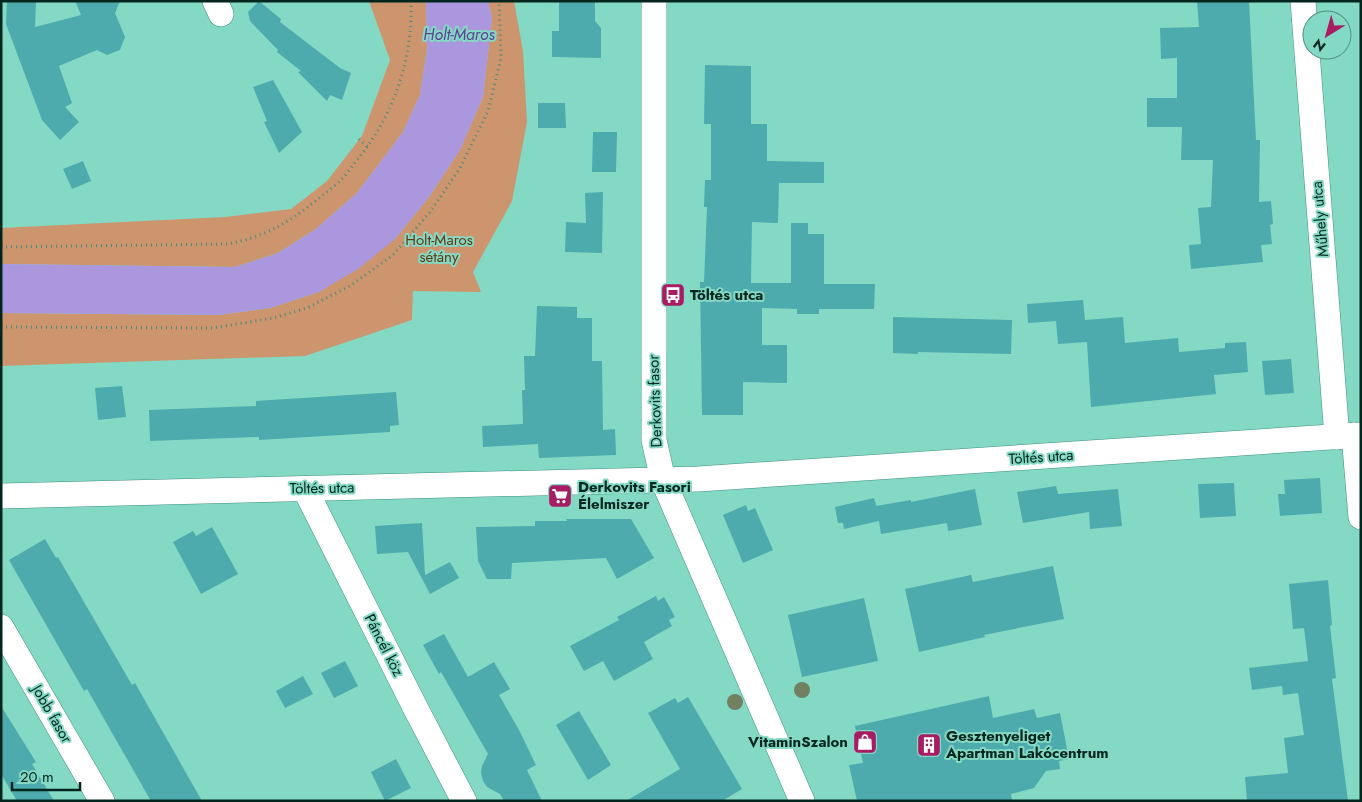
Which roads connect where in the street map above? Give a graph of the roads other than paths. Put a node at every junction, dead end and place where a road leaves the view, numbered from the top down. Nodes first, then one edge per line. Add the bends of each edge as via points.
1 (654, 1) edge
2 (1303, 1) edge
3 (1350, 436) edge
4 (663, 480) junction
5 (305, 489) junction
6 (1, 496) edge
7 (1361, 516) edge
8 (1, 627) edge
9 (102, 801) edge
10 (464, 801) edge
11 (802, 801) edge

1 - 4 street, Derkovits fasor via 654,440
2 - 3 street, Műhely utca
3 - 4 street, Töltés utca
3 - 7 street, Műhely utca
4 - 5 street, Töltés utca
4 - 11 street, Derkovits fasor
5 - 6 street, Töltés utca
5 - 10 street, Páncél köz
8 - 9 street, Jobb fasor

